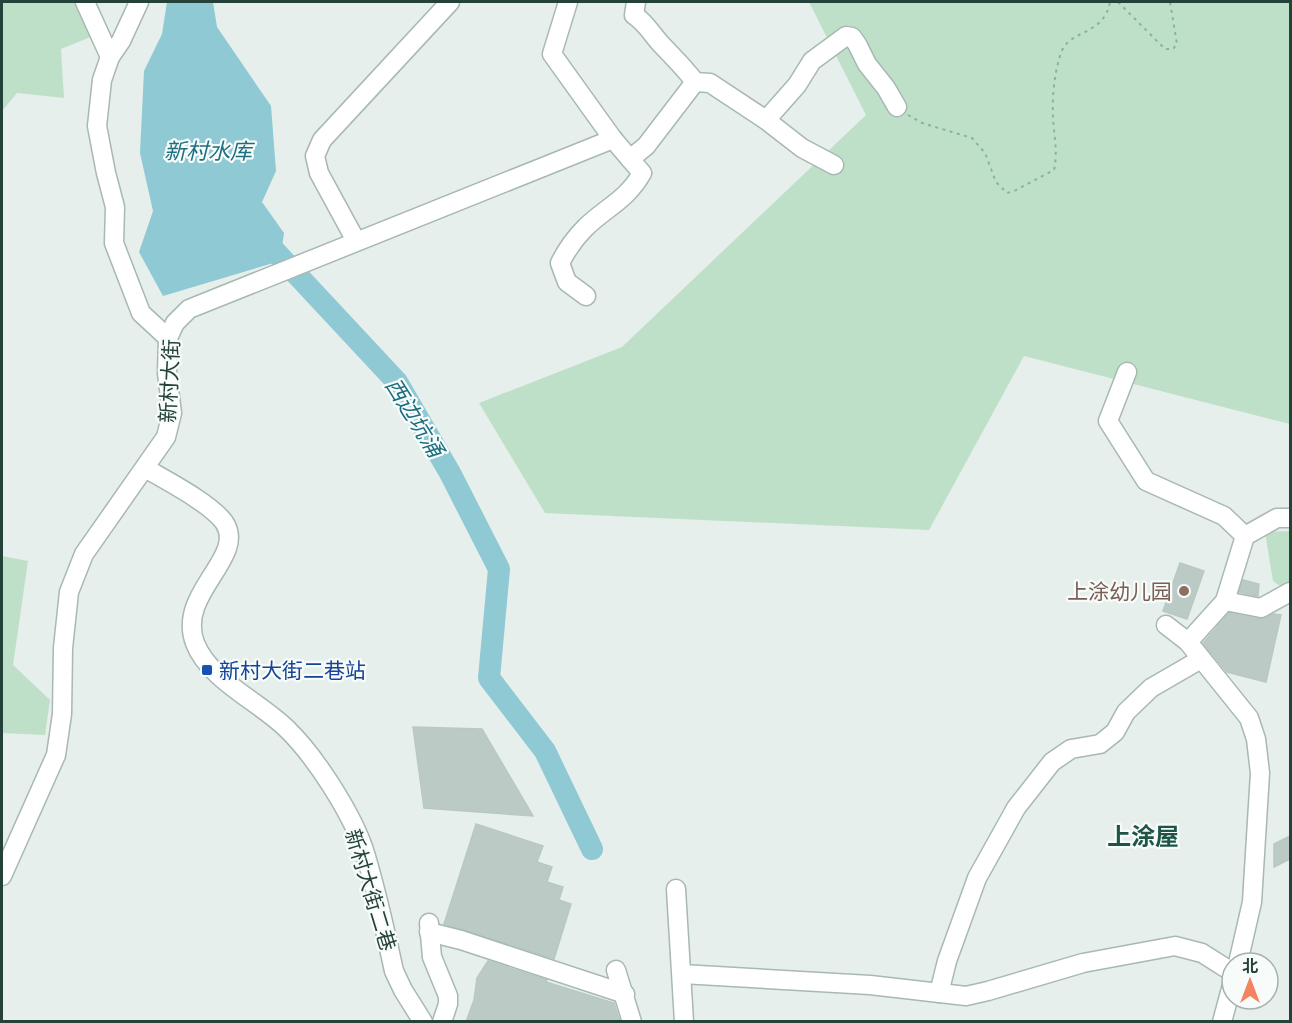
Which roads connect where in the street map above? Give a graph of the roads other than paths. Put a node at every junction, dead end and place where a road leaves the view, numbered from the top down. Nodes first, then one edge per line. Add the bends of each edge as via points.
1 (85, 2) edge
2 (139, 2) edge
3 (450, 2) edge
4 (568, 2) edge
5 (636, 2) edge
6 (110, 57) junction
7 (695, 82) junction
8 (897, 106) road end
9 (766, 120) junction
10 (613, 139) junction
11 (630, 159) junction
12 (834, 165) dead end
13 (356, 241) junction
14 (586, 296) dead end
15 (168, 338) junction
16 (1127, 372) dead end
17 (145, 468) junction
18 (1290, 518) edge
19 (1245, 536) junction
20 (1290, 592) edge
21 (1225, 601) junction
22 (1166, 624) dead end
23 (1188, 642) junction
24 (1201, 658) junction
25 (2, 876) edge
26 (676, 889) dead end
27 (1241, 951) edge
28 (1220, 964) edge
29 (616, 970) dead end
30 (682, 974) junction
31 (939, 993) junction
32 (625, 994) junction
33 (423, 1022) edge
34 (442, 1022) edge
35 (632, 1022) edge
36 (684, 1022) edge

1 - 6 street
2 - 6 street
3 - 13 street via 322,140 315,156 319,173
4 - 10 street via 552,54
5 - 7 street via 634,15 645,22
6 - 15 street via 102,80 98,126 115,207 114,243 141,313
7 - 9 street via 710,83
7 - 11 street via 646,146
8 - 9 street via 857,44 846,36 812,61
9 - 12 street via 802,148
10 - 11 street
10 - 13 street, 新村大街
11 - 14 street via 642,173 633,188 585,228 560,263 567,282
13 - 15 street, 新村大街 via 189,309 175,323
15 - 17 street, 新村大街 via 171,413 166,437
16 - 19 street via 1108,421 1146,481 1224,516
17 - 25 street, 新村大街 via 84,554 69,591 56,755
17 - 33 street, 新村大街二巷 via 206,507 228,530 228,549 192,613 196,645 220,676 287,728 343,806 362,846 394,971
18 - 19 street via 1277,518
19 - 21 street
20 - 21 street via 1261,608
21 - 23 street
22 - 23 street
23 - 24 street
24 - 27 street via 1249,718 1256,739 1260,773 1252,902
24 - 31 street via 1151,688 1126,712 1115,732 1100,744 1071,749 1052,762 1016,808 977,878
26 - 30 street
28 - 31 street via 1202,953 1175,946 1083,963 966,996
29 - 32 street
30 - 31 street
30 - 36 street
32 - 34 street via 429,927 434,964 448,996
32 - 35 street

